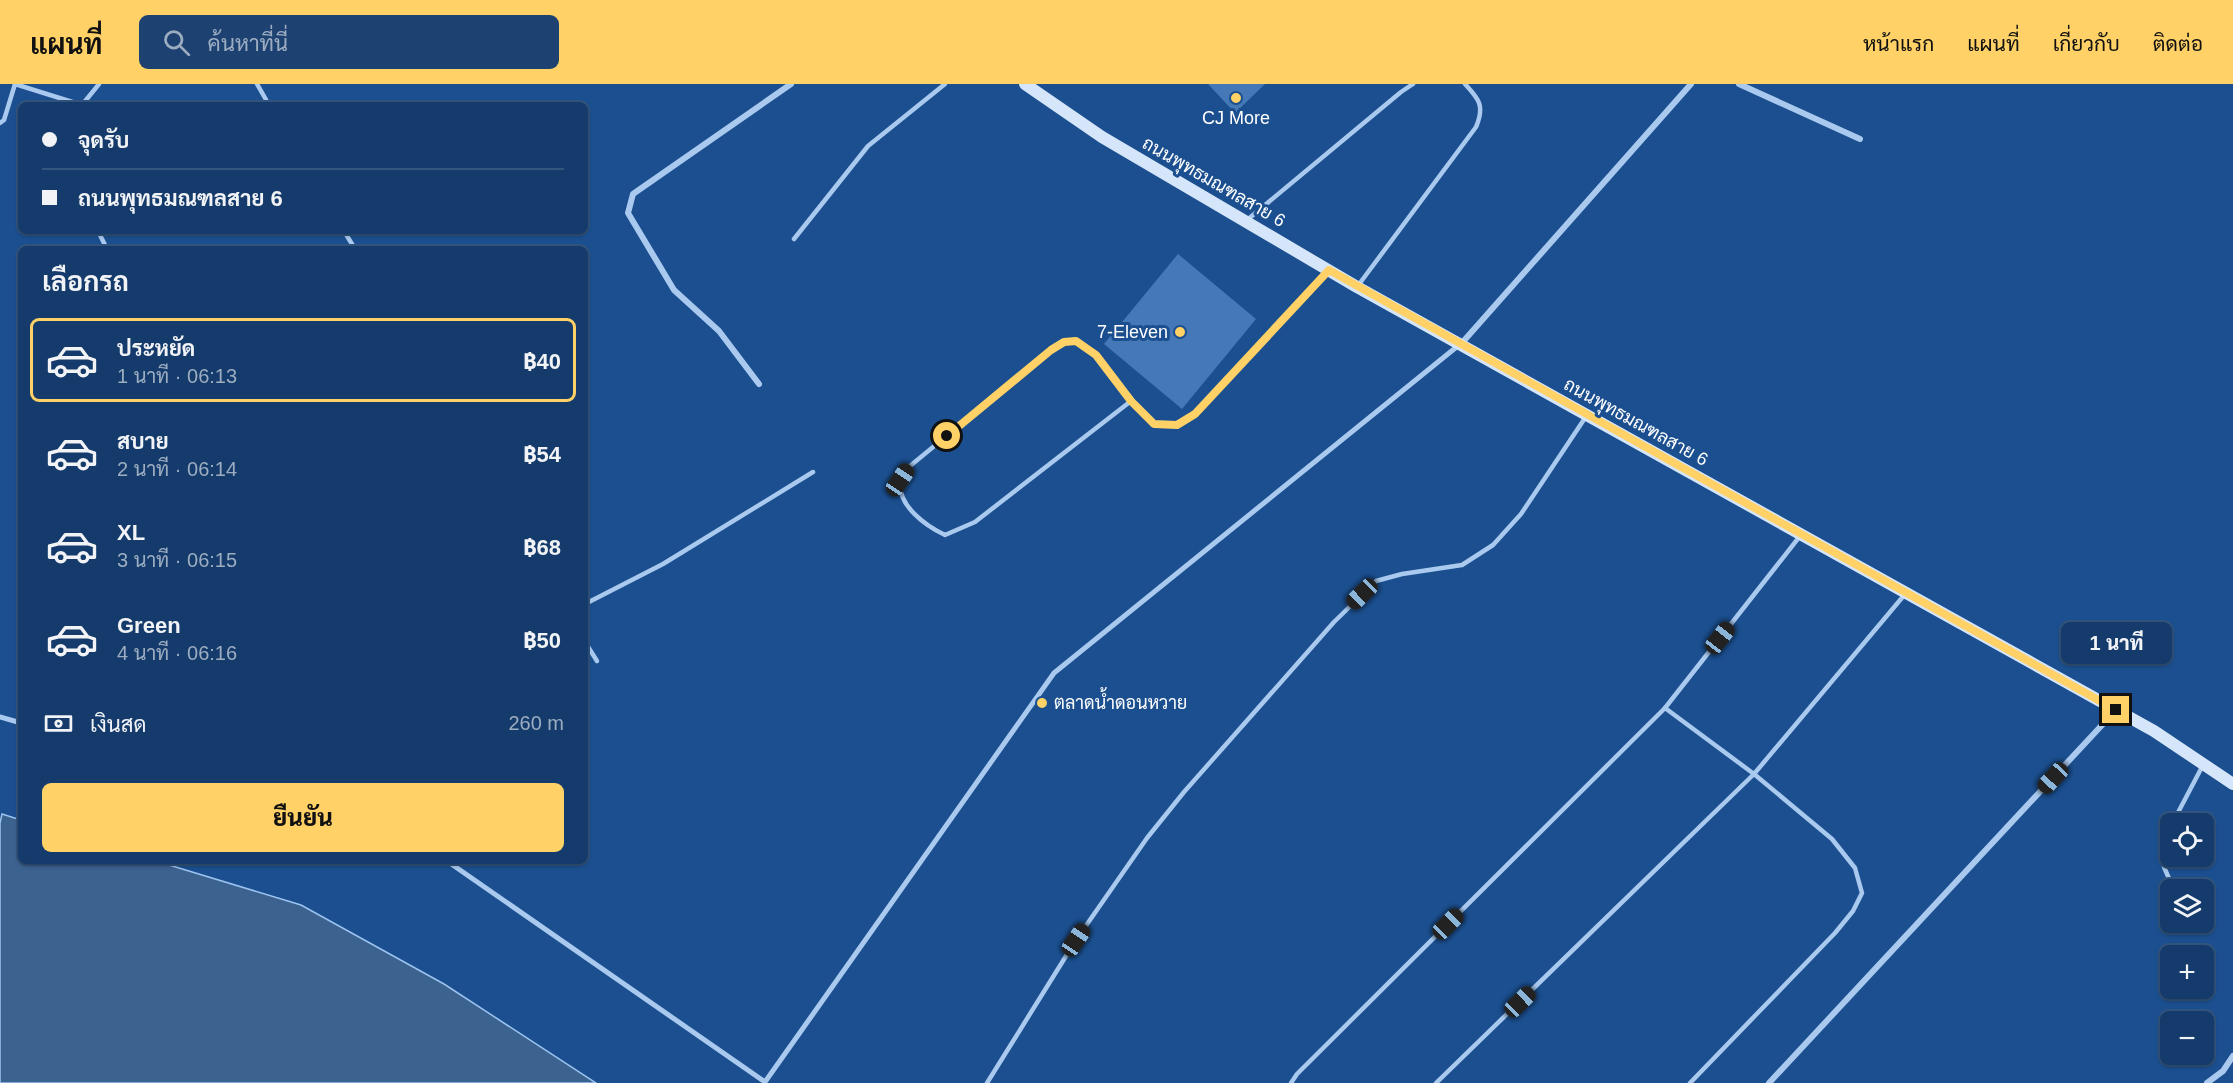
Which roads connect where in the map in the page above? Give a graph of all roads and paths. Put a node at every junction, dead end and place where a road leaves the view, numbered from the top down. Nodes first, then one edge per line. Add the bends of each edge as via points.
1 (15, 84) edge
2 (99, 84) edge
3 (257, 84) edge
4 (791, 84) edge
5 (945, 84) edge
6 (1026, 84) edge
7 (1413, 84) edge
8 (1465, 84) edge
9 (1691, 84) edge
10 (1739, 84) edge
11 (72, 102) edge
12 (84, 102) edge
13 (267, 102) edge
14 (0, 123) edge
15 (1860, 139) dead end
16 (1245, 222) junction
17 (794, 239) dead end
18 (1329, 270) junction
19 (1357, 287) junction
20 (1461, 344) junction
21 (759, 384) dead end
22 (1131, 401) junction
23 (1587, 415) junction
24 (813, 472) dead end
25 (1801, 534) junction
26 (1906, 593) junction
27 (588, 602) edge
28 (588, 647) edge
29 (597, 661) dead end
30 (1665, 708) junction
31 (2116, 710) junction
32 (0, 717) edge
33 (18, 722) edge
34 (2204, 764) junction
35 (1754, 774) junction
36 (2233, 784) edge
37 (2178, 813) edge
38 (451, 864) edge
39 (2233, 1056) edge
40 (987, 1083) edge
41 (1291, 1083) edge
42 (1436, 1083) edge
43 (1690, 1083) edge
44 (1769, 1083) edge
45 (2207, 1083) edge

1 - 11 lane
1 - 14 lane
2 - 12 lane
3 - 13 lane
4 - 21 street via 633,194 628,213 674,290 719,331
5 - 17 lane via 868,146
6 - 16 main road, ถนนพุทธมณฑลสาย 6 via 1102,137
7 - 16 lane
8 - 19 lane via 1479,99 1481,116 1476,127
9 - 20 street
10 - 15 street
16 - 18 main road, ถนนพุทธมณฑลสาย 6
18 - 19 main road, ถนนพุทธมณฑลสาย 6
18 - 22 lane via 1195,414 1177,425 1154,424
19 - 20 main road, ถนนพุทธมณฑลสาย 6
20 - 23 main road, ถนนพุทธมณฑลสาย 6
20 - 38 street via 1054,674 765,1082
22 - 22 lane via 959,531 945,536 934,530 902,497 900,480 910,466 1064,342 1076,341 1096,355
23 - 25 main road, ถนนพุทธมณฑลสาย 6
23 - 40 lane via 1521,514 1493,545 1462,566 1376,581 1334,622 1147,838 1076,940
24 - 27 lane via 663,564
25 - 26 main road, ถนนพุทธมณฑลสาย 6
25 - 30 lane
26 - 31 main road, ถนนพุทธมณฑลสาย 6
26 - 35 lane
28 - 29 lane
30 - 35 lane
30 - 41 lane
31 - 34 main road, ถนนพุทธมณฑลสาย 6
31 - 44 street
32 - 33 street
34 - 36 main road, ถนนพุทธมณฑลสาย 6
34 - 37 lane
35 - 42 lane
35 - 43 lane via 1832,840 1855,868 1862,893 1835,933
39 - 45 street via 2223,1071

